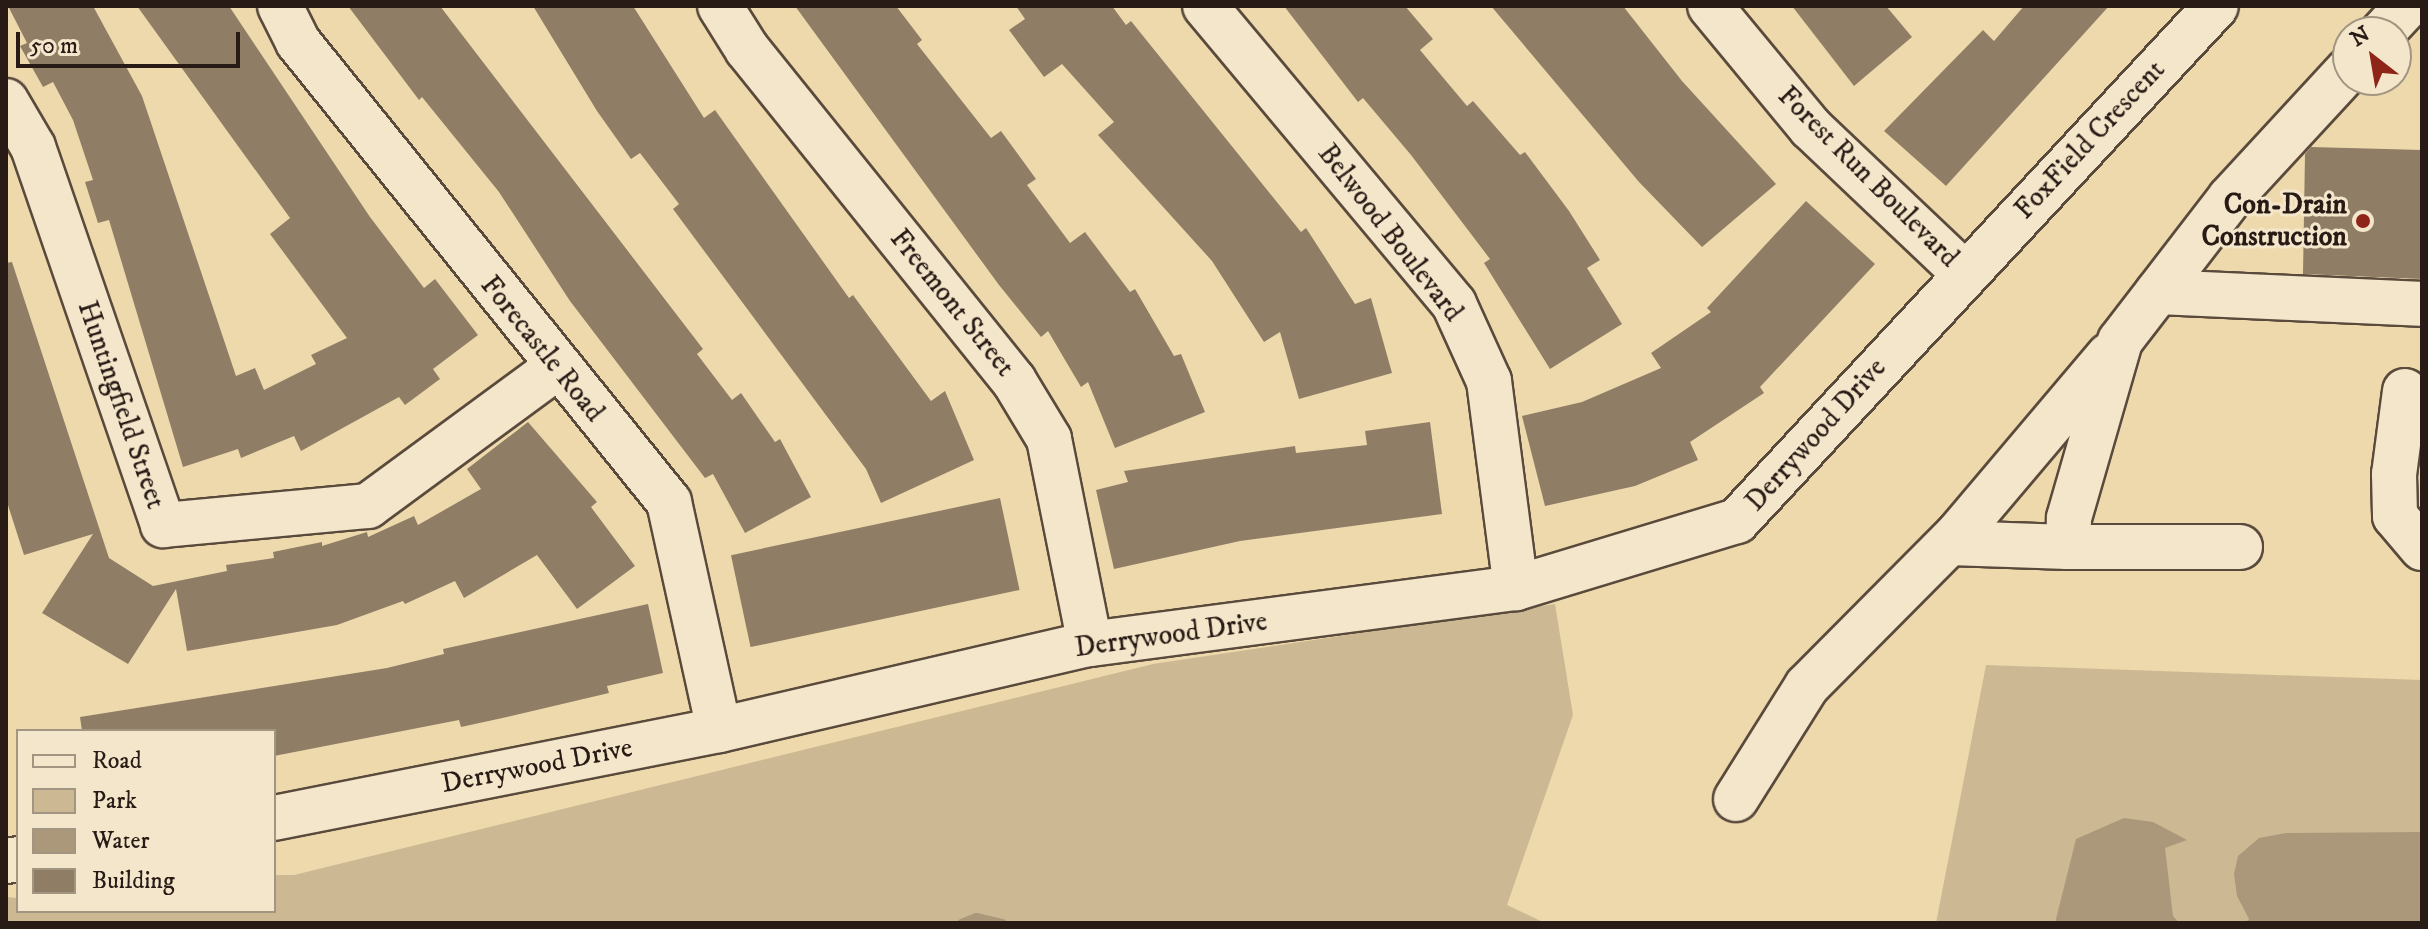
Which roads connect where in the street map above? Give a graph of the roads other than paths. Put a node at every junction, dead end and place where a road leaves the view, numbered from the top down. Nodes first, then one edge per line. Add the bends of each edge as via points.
1 (280, 6) edge
2 (720, 6) edge
3 (1205, 6) edge
4 (1710, 6) edge
5 (2216, 6) edge
6 (2332, 87) edge
7 (6, 101) edge
8 (1964, 273) junction
9 (2158, 292) junction
10 (2422, 304) edge
11 (2120, 341) junction
12 (556, 368) junction
13 (2405, 391) dead end
14 (1950, 543) junction
15 (2068, 547) junction
16 (2240, 547) dead end
17 (2422, 548) edge
18 (1516, 588) junction
19 (1090, 644) junction
20 (719, 730) junction
21 (1736, 799) dead end
22 (276, 818) edge

1 - 12 street, Forecastle Road via 298,42
2 - 19 street, Freemont Street via 747,49 1014,381 1049,439
3 - 18 street, Belwood Boulevard via 1454,304 1489,381
4 - 8 street, Forest Run Boulevard via 1811,128
5 - 8 street, FoxField Crescent
6 - 9 street via 2230,198
7 - 12 street, Huntingfield Street via 33,147 163,525 368,506
8 - 18 street, Derrywood Drive via 1737,521
9 - 10 street
9 - 11 street
11 - 14 street
11 - 15 street via 2069,518
12 - 20 street, Forecastle Road via 669,502
13 - 17 street via 2394,474 2395,516
14 - 15 street
14 - 21 street via 1807,686
15 - 16 street
18 - 19 street, Derrywood Drive
19 - 20 street, Derrywood Drive
20 - 22 street, Derrywood Drive

